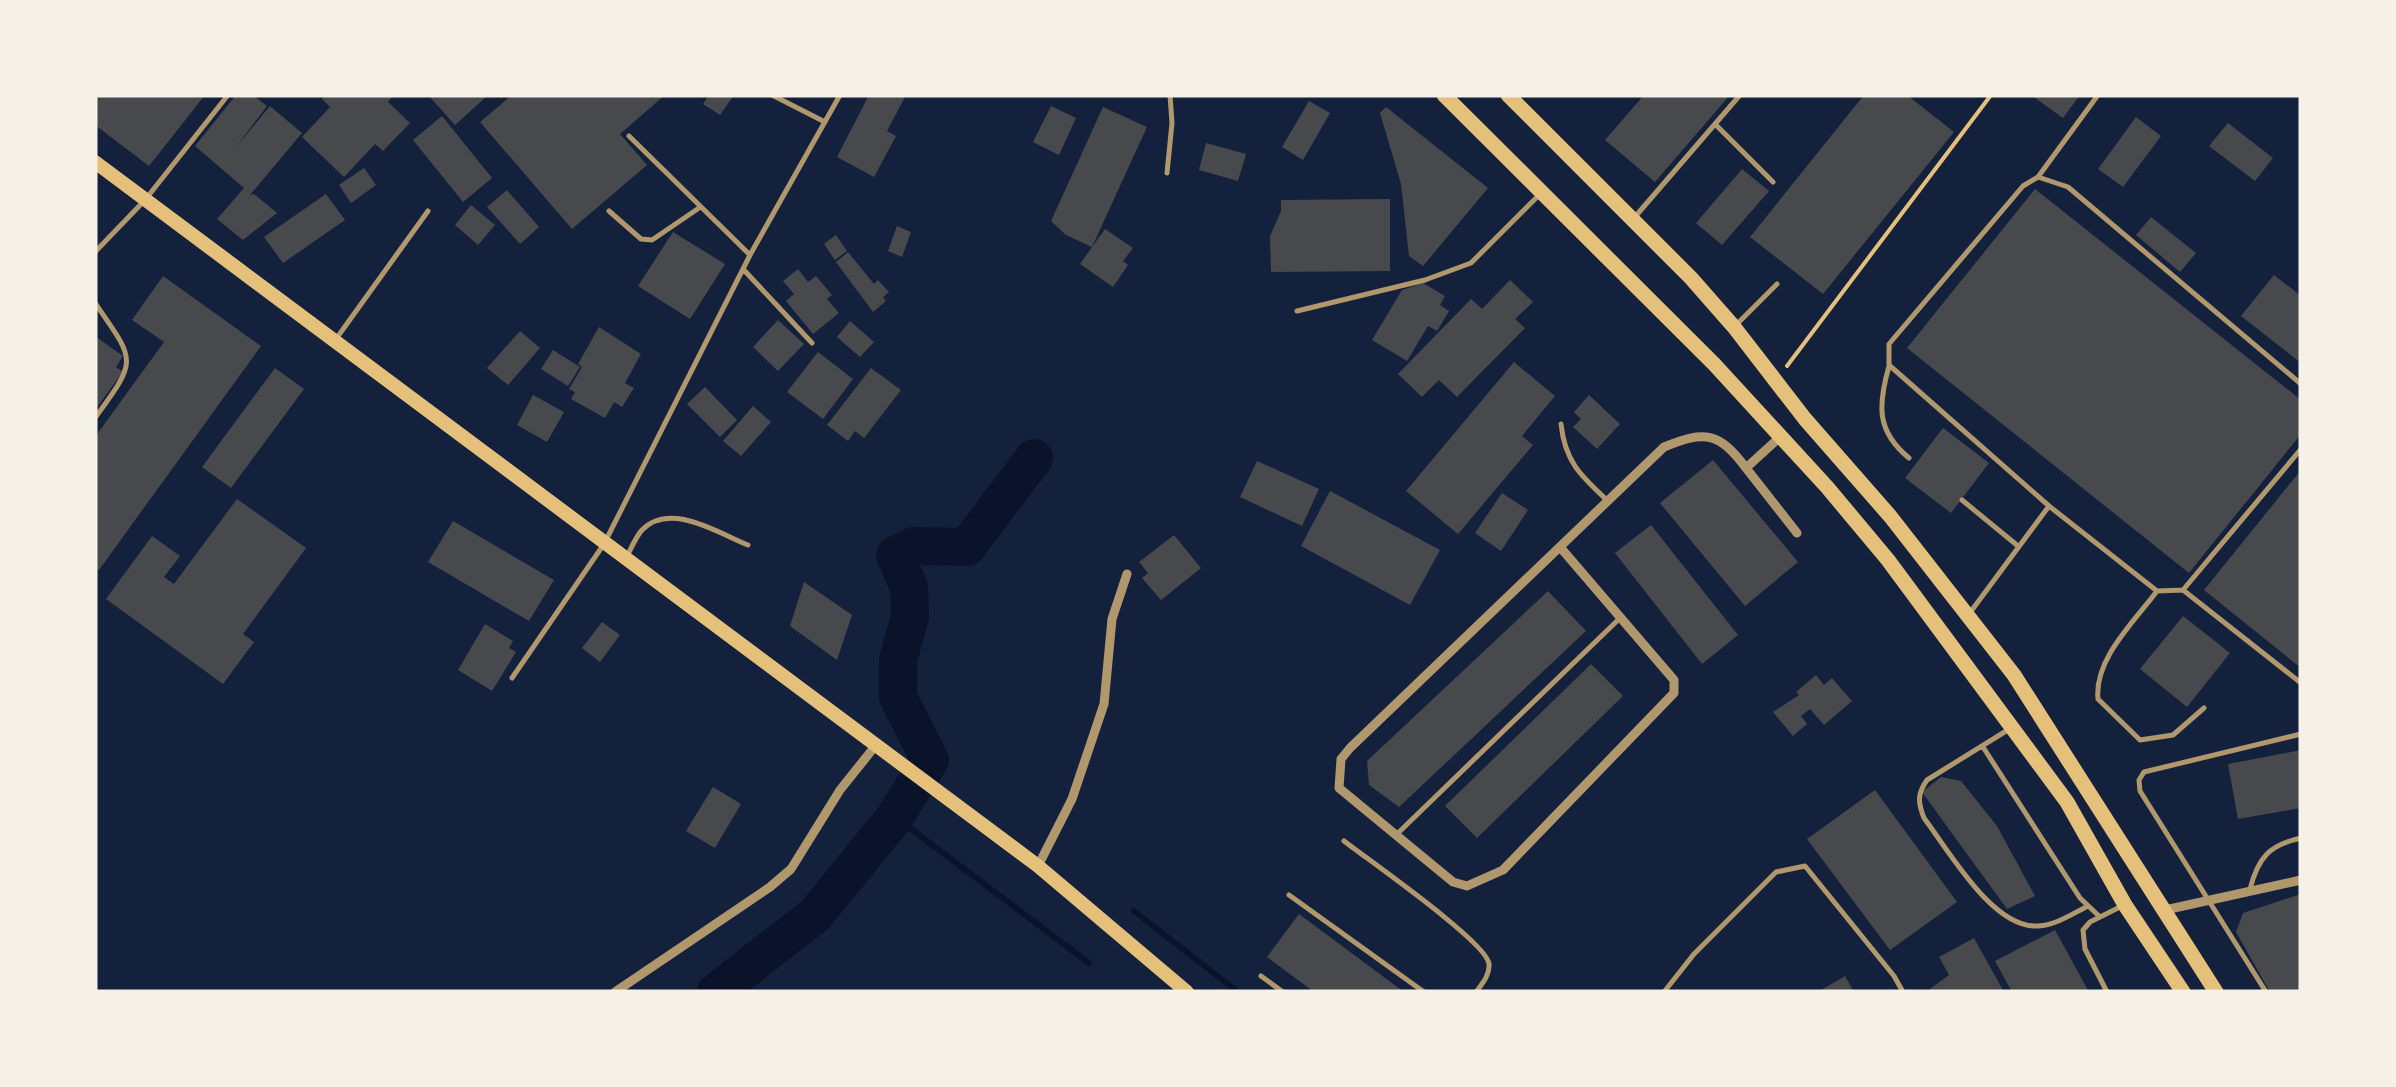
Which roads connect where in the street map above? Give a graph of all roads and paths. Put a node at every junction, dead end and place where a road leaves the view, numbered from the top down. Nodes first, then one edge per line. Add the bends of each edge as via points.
1 (228, 95) edge
2 (772, 95) edge
3 (840, 95) edge
4 (1170, 95) edge
5 (1444, 95) edge
6 (1508, 95) edge
7 (1740, 95) edge
8 (1991, 95) edge
9 (2098, 95) edge
10 (825, 122) junction
11 (1716, 124) junction
12 (629, 136) dead end
13 (95, 162) edge
14 (1167, 173) dead end
15 (2038, 178) junction
16 (1772, 182) dead end
17 (1543, 191) junction
18 (145, 200) junction
19 (699, 208) junction
20 (609, 211) dead end
21 (428, 212) dead end
22 (1632, 220) junction
23 (95, 252) edge
24 (750, 256) junction
25 (743, 269) junction
26 (1777, 284) dead end
27 (95, 303) edge
28 (1297, 311) dead end
29 (1734, 328) junction
30 (334, 341) junction
31 (812, 343) dead end
32 (1889, 365) junction
33 (1774, 382) junction
34 (2301, 384) edge
35 (95, 418) edge
36 (1561, 424) dead end
37 (1782, 436) junction
38 (2301, 450) edge
39 (1909, 458) dead end
40 (1746, 468) junction
41 (1962, 500) dead end
42 (1608, 501) junction
43 (2049, 506) junction
44 (1797, 533) dead end
45 (604, 544) junction
46 (748, 545) dead end
47 (2018, 546) junction
48 (1560, 547) junction
49 (625, 559) junction
50 (1127, 574) dead end
51 (2182, 590) junction
52 (2157, 591) junction
53 (1968, 616) junction
54 (1620, 618) junction
55 (512, 678) dead end
56 (2301, 683) edge
57 (2204, 708) dead end
58 (2014, 726) junction
59 (2301, 734) edge
60 (876, 746) junction
61 (1983, 747) junction
62 (1396, 835) junction
63 (2301, 838) edge
64 (1344, 841) dead end
65 (1038, 866) junction
66 (2301, 880) edge
67 (2250, 892) junction
68 (1289, 895) dead end
69 (2211, 900) junction
70 (2125, 904) junction
71 (2088, 906) junction
72 (2165, 910) junction
73 (2100, 917) junction
74 (1261, 976) dead end
75 (615, 992) edge
76 (1188, 992) edge
77 (1283, 992) edge
78 (1424, 992) edge
79 (1476, 992) edge
80 (1664, 992) edge
81 (1903, 992) edge
82 (2107, 992) edge
83 (2183, 992) edge
84 (2216, 992) edge
85 (2266, 992) edge

1 - 18 lane
2 - 10 lane
3 - 10 lane
4 - 14 lane
5 - 17 highway
6 - 22 highway
7 - 11 lane
8 - 33 path
9 - 15 lane
10 - 24 lane
11 - 16 lane
11 - 22 lane
12 - 19 lane
13 - 18 main road
15 - 32 lane via 2023,186 1889,344
15 - 34 lane via 2068,188
17 - 28 lane via 1471,262
17 - 37 highway
18 - 23 lane
18 - 30 main road
19 - 20 lane via 652,240 641,239
19 - 24 lane
21 - 30 lane
22 - 29 highway
24 - 25 lane
25 - 31 lane
25 - 45 lane
26 - 29 lane
27 - 35 lane via 129,359
29 - 33 highway
30 - 45 main road
32 - 39 lane via 1883,425
32 - 43 lane
33 - 53 highway
36 - 42 lane via 1576,472
37 - 40 street
37 - 58 highway via 1888,560
38 - 51 lane
40 - 42 street via 1720,440 1698,435 1664,447
40 - 44 street
41 - 47 lane
42 - 48 street
43 - 47 lane
43 - 52 lane
45 - 49 main road
45 - 55 lane
46 - 49 lane via 672,516 640,532
47 - 53 lane
48 - 54 street
48 - 62 street via 1341,759 1339,788
49 - 60 main road
50 - 65 street via 1112,619 1104,704 1072,799
51 - 52 lane
51 - 56 lane
52 - 57 lane via 2102,667 2098,699 2140,740 2174,735
53 - 72 highway via 2014,675
54 - 62 lane
54 - 62 street via 1674,680 1674,693 1503,870 1467,886 1453,882
58 - 61 lane
58 - 70 highway
59 - 69 lane via 2144,772 2138,780
60 - 65 main road
60 - 75 street via 791,868
61 - 71 lane
61 - 71 lane via 1926,780 1919,791 1924,818 1986,899 2013,921 2040,926
63 - 67 lane via 2264,853
64 - 79 lane via 1488,958
65 - 76 main road
66 - 67 street
67 - 69 street
68 - 78 lane
69 - 72 street
69 - 85 lane
70 - 73 lane
70 - 83 highway
71 - 73 lane
72 - 84 highway
73 - 82 lane via 2083,930 2082,940
74 - 77 lane
80 - 81 lane via 1776,872 1805,866

